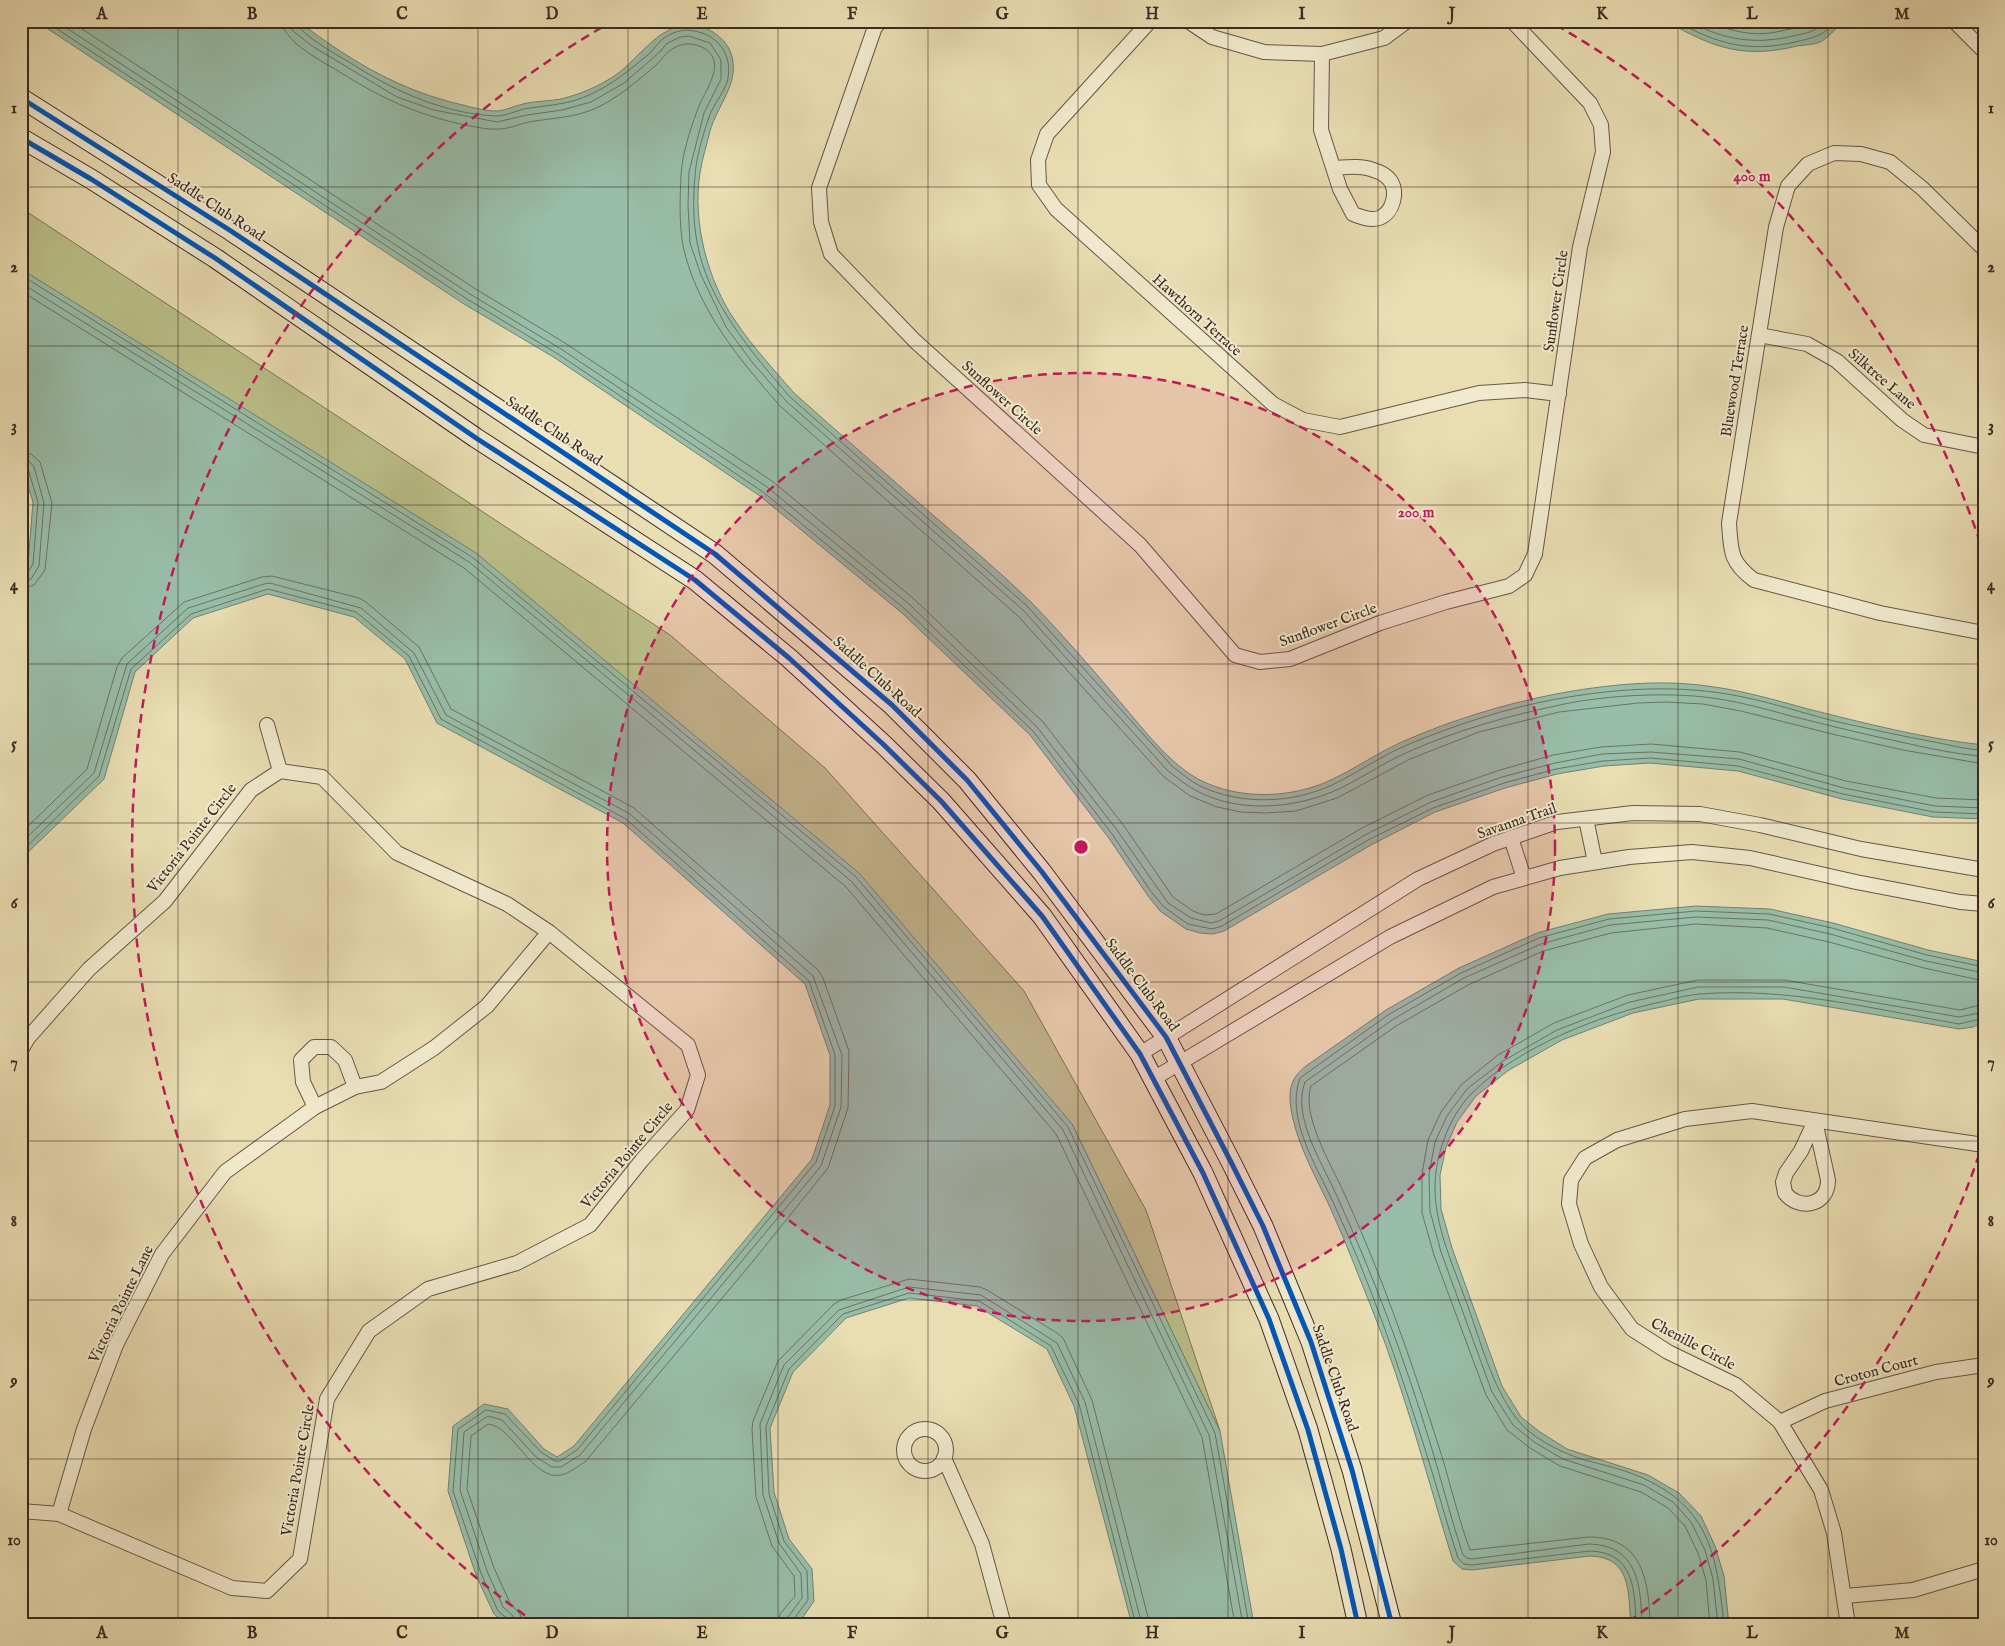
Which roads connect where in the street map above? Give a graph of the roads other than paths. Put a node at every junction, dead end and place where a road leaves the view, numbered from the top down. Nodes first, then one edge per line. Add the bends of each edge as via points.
1 (881, 21) edge
2 (1150, 21) edge
3 (1188, 21) edge
4 (1407, 21) edge
5 (1512, 21) edge
6 (1954, 21) edge
7 (1984, 51) edge
8 (1322, 54) junction
9 (21, 98) edge
10 (21, 138) edge
11 (1334, 168) junction
12 (231, 231) junction
13 (1984, 249) edge
14 (215, 258) junction
15 (1758, 334) junction
16 (1559, 394) junction
17 (1984, 447) edge
18 (1984, 633) edge
19 (266, 725) dead end
20 (280, 771) junction
21 (1586, 819) junction
22 (1512, 838) junction
23 (1595, 862) junction
24 (1984, 870) edge
25 (1524, 878) junction
26 (1984, 904) edge
27 (549, 932) junction
28 (1166, 1037) junction
29 (21, 1050) edge
30 (1140, 1054) junction
31 (1180, 1063) junction
32 (1153, 1079) junction
33 (355, 1087) junction
34 (315, 1107) junction
35 (1816, 1121) junction
36 (1984, 1145) edge
37 (1984, 1365) edge
38 (1780, 1422) junction
39 (944, 1458) dead end
40 (21, 1511) edge
41 (58, 1514) junction
42 (1984, 1569) edge
43 (1845, 1596) junction
44 (1004, 1625) edge
45 (1358, 1625) edge
46 (1392, 1625) edge
47 (1848, 1625) edge

1 - 16 street, Sunflower Circle via 875,27 819,188 821,222 831,254 915,341 1140,545 1234,655 1260,662 1290,659 1380,623 1510,586 1525,575 1536,554
2 - 16 street, Hawthorn Terrace via 1047,134 1038,160 1039,185 1056,209 1272,404 1304,420 1340,427 1479,393 1525,390
3 - 8 street via 1212,38 1264,52
4 - 8 street via 1384,38
5 - 16 street, Sunflower Circle via 1590,103 1600,126 1603,152 1580,247
6 - 7 street
8 - 11 street via 1321,130
9 - 12 street, Saddle Club Road
10 - 14 street
11 - 11 street via 1353,214 1366,219 1378,219 1387,214 1394,190 1389,179 1376,170
12 - 14 street
12 - 28 street, Saddle Club Road via 715,554 815,637 892,705 967,780 1042,872
13 - 15 street, Bluewood Terrace via 1890,162 1861,154 1834,154 1808,164 1788,186 1776,227
14 - 30 street via 476,438 695,580 789,658 941,801 1042,916
15 - 17 street, Silktree Lane via 1807,344 1837,361 1902,420 1924,435
15 - 18 street, Bluewood Terrace via 1729,523 1731,551 1739,569 1754,580 1853,606
19 - 20 street
20 - 27 street, Victoria Pointe Circle via 322,777 397,852 507,904
20 - 29 street, Victoria Pointe Circle via 251,790 165,901 89,969
21 - 22 street, Savanna Trail via 1557,822
21 - 23 street
21 - 24 street, Savanna Trail via 1633,813 1700,814 1861,849
22 - 25 street
22 - 28 street, Savanna Trail via 1418,879
23 - 25 street
23 - 26 street via 1692,852 1750,858 1865,884
25 - 31 street via 1493,887 1390,937
27 - 33 street, Victoria Pointe Lane via 487,1006 457,1030 381,1082
27 - 41 street, Victoria Pointe Circle via 688,1045 698,1075 687,1110 590,1225 517,1263 428,1289 369,1331 327,1399 300,1559 267,1591 232,1588
28 - 30 street, Savanna Trail
28 - 31 street, Saddle Club Road
30 - 32 street
31 - 32 street
31 - 46 street, Saddle Club Road via 1264,1226 1311,1342 1352,1470
32 - 45 street via 1203,1173 1269,1319 1308,1430 1342,1549
33 - 34 street, Victoria Pointe Lane
33 - 34 street via 345,1060 332,1048 314,1047 301,1060 303,1082
34 - 41 street, Victoria Pointe Lane via 225,1172 162,1254 116,1345 84,1429
35 - 35 street via 1783,1182 1785,1193 1798,1203 1817,1202 1827,1188
35 - 36 street, Chenille Circle
35 - 38 street, Chenille Circle via 1752,1111 1685,1119 1618,1140 1601,1149 1585,1158 1571,1180 1569,1204 1581,1244 1600,1287 1632,1329 1668,1352 1736,1385
37 - 38 street, Croton Court via 1936,1372 1825,1401
38 - 43 street, Chenille Circle via 1821,1490 1834,1533
39 - 44 street via 982,1544
40 - 41 street, Victoria Pointe Circle
42 - 43 street via 1913,1590
43 - 47 street, Chenille Circle

